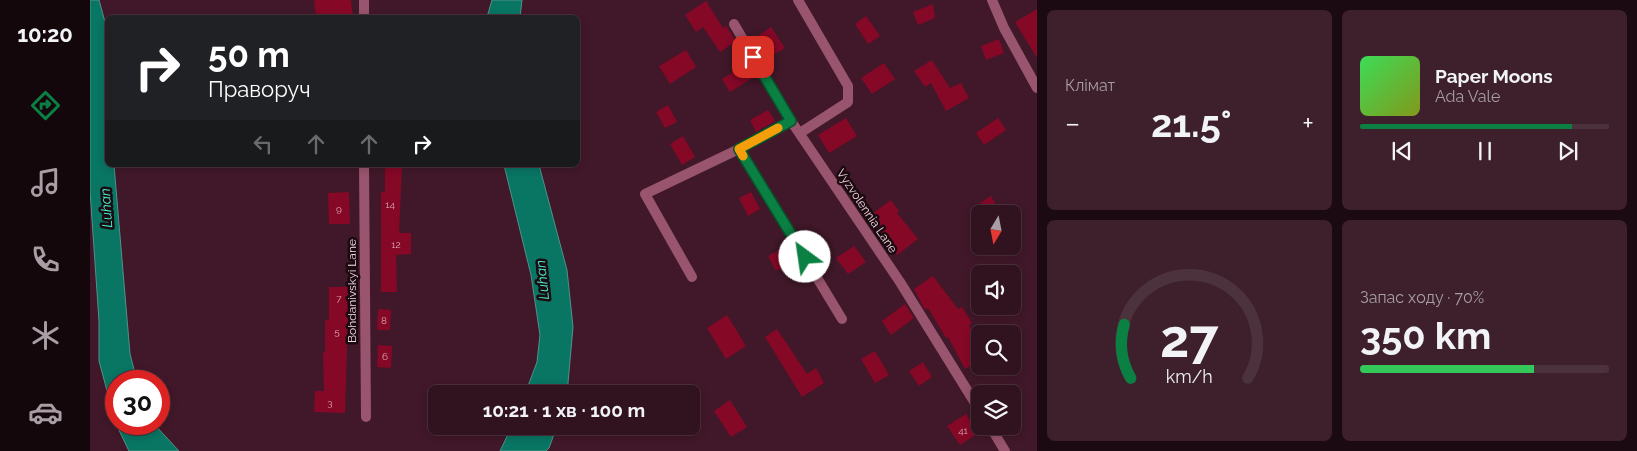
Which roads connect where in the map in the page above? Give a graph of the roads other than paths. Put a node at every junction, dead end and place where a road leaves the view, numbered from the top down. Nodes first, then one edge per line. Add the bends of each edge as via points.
1 (364, 0) edge
2 (798, 0) edge
3 (992, 0) edge
4 (364, 15) edge
5 (734, 24) dead end
6 (1037, 88) edge
7 (791, 121) junction
8 (800, 133) junction
9 (739, 149) junction
10 (364, 167) edge
11 (692, 277) dead end
12 (842, 319) dead end
13 (971, 396) edge
14 (366, 417) dead end
15 (995, 435) edge
16 (1005, 451) edge

1 - 4 street
2 - 8 street via 848,86 848,102
3 - 6 street
5 - 7 street, Vyzvolennia Lane
7 - 8 street, Vyzvolennia Lane
7 - 9 street
8 - 13 street, Vyzvolennia Lane via 900,282
9 - 11 street via 645,194
9 - 12 street
10 - 14 street, Bohdanivskyi Lane
15 - 16 street

